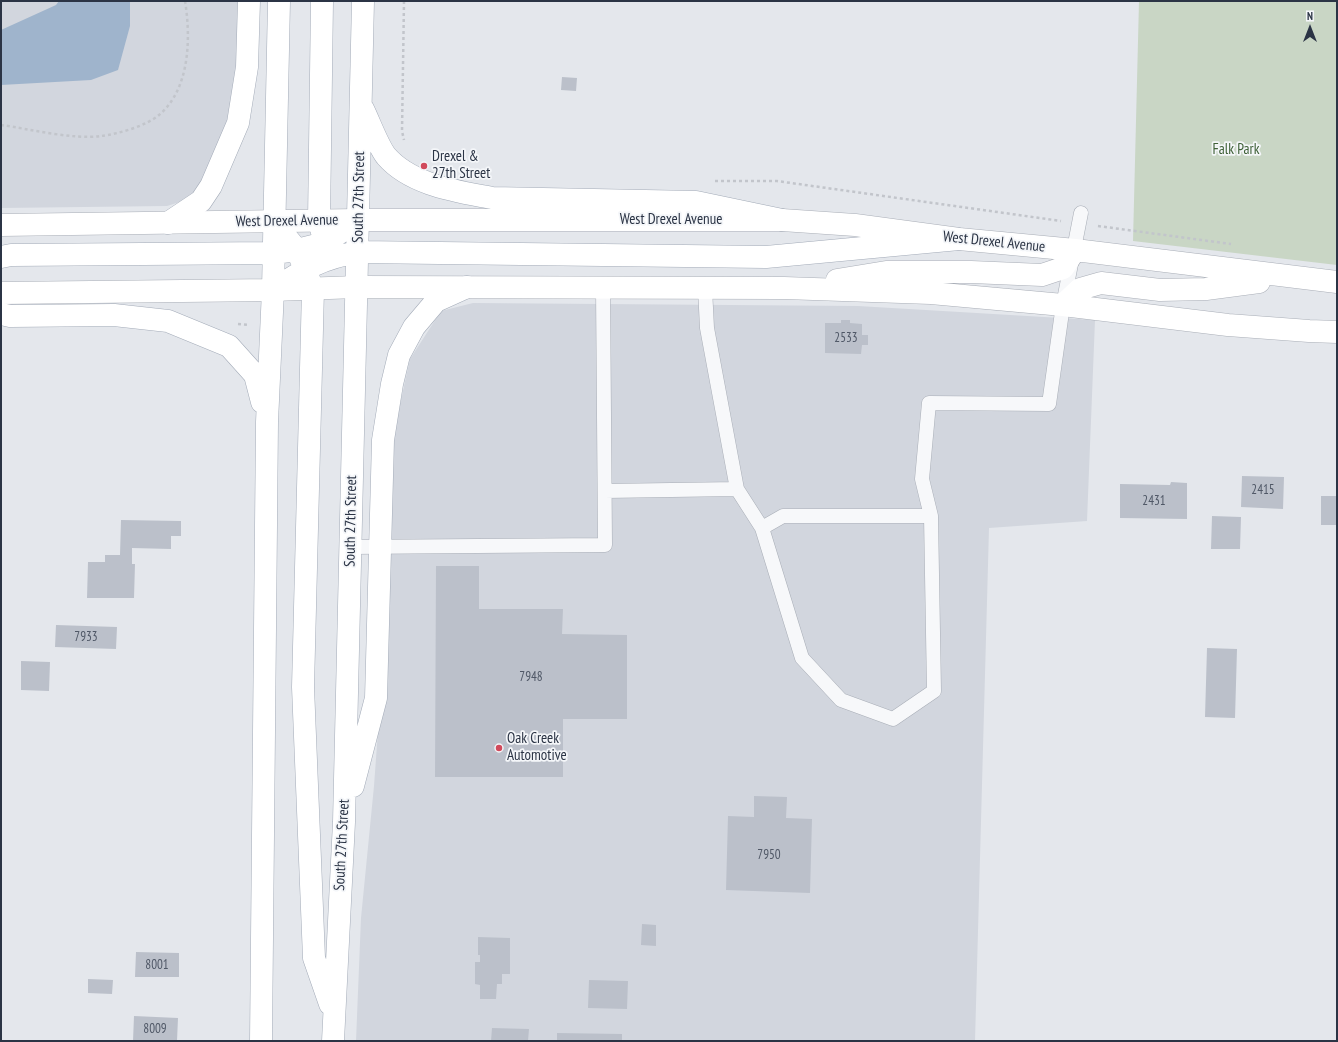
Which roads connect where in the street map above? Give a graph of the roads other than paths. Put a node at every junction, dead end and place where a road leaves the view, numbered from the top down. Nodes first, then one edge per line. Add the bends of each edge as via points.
1 (249, 1) edge
2 (279, 1) edge
3 (322, 1) edge
4 (363, 1) edge
5 (361, 104) junction
6 (1081, 213) dead end
7 (358, 220) junction
8 (782, 220) junction
9 (319, 221) junction
10 (274, 222) junction
11 (168, 223) junction
12 (1, 225) edge
13 (959, 239) junction
14 (329, 250) junction
15 (1075, 250) junction
16 (358, 252) junction
17 (274, 253) junction
18 (1, 257) edge
19 (301, 259) junction
20 (1290, 278) junction
21 (1337, 282) edge
22 (357, 287) junction
23 (467, 287) junction
24 (603, 287) junction
25 (705, 288) junction
26 (784, 288) junction
27 (313, 289) junction
28 (273, 290) junction
29 (1, 293) edge
30 (1063, 305) junction
31 (1, 314) edge
32 (1337, 332) edge
33 (267, 422) junction
34 (737, 489) junction
35 (605, 491) junction
36 (931, 516) junction
37 (762, 528) junction
38 (350, 547) junction
39 (380, 548) junction
40 (344, 822) junction
41 (333, 1015) junction
42 (261, 1041) edge
43 (333, 1041) edge

1 - 11 main road via 247,67 238,123 211,186 201,201
2 - 10 main road
3 - 9 main road
4 - 5 main road, South 27th Street
5 - 7 main road, South 27th Street
5 - 8 main road via 385,155 406,174 465,193 492,198 696,202
6 - 15 lane
7 - 8 main road, West Drexel Avenue
7 - 9 main road, West Drexel Avenue
7 - 14 main road
7 - 16 main road, South 27th Street
8 - 13 main road, West Drexel Avenue via 855,225
9 - 10 main road, West Drexel Avenue
9 - 14 main road
10 - 11 main road, West Drexel Avenue
10 - 17 main road
10 - 19 main road
11 - 12 main road, West Drexel Avenue
13 - 15 main road, West Drexel Avenue
13 - 16 main road via 766,257
14 - 16 main road
14 - 19 main road
14 - 22 main road
15 - 20 main road, West Drexel Avenue
15 - 26 main road via 1063,268 1042,275 886,272
15 - 30 lane
16 - 22 main road, South 27th Street
17 - 18 main road
17 - 19 main road
17 - 28 main road
19 - 27 main road
19 - 28 main road
20 - 21 main road, West Drexel Avenue
20 - 30 main road via 1206,289 1160,290 1101,283 1080,289
22 - 23 main road
22 - 27 main road
22 - 38 main road, South 27th Street
23 - 24 main road
23 - 39 main road via 436,301 414,327 399,355 383,440
24 - 25 main road
24 - 35 lane
25 - 26 main road
25 - 34 lane via 708,328
26 - 30 main road via 931,293
27 - 28 main road
27 - 41 main road via 303,688 314,958
28 - 29 main road
28 - 33 main road
30 - 32 main road via 1228,325
30 - 36 lane via 1049,404 928,403 922,479
31 - 33 main road via 114,315 168,321 230,346 255,375
33 - 42 main road
34 - 35 lane
34 - 37 lane
35 - 39 lane via 605,545
36 - 37 lane via 783,516
36 - 37 lane via 934,690 894,719 842,700 802,658
38 - 39 lane
38 - 40 main road, South 27th Street
39 - 40 main road via 376,698
40 - 41 main road, South 27th Street
41 - 43 main road, South 27th Street

